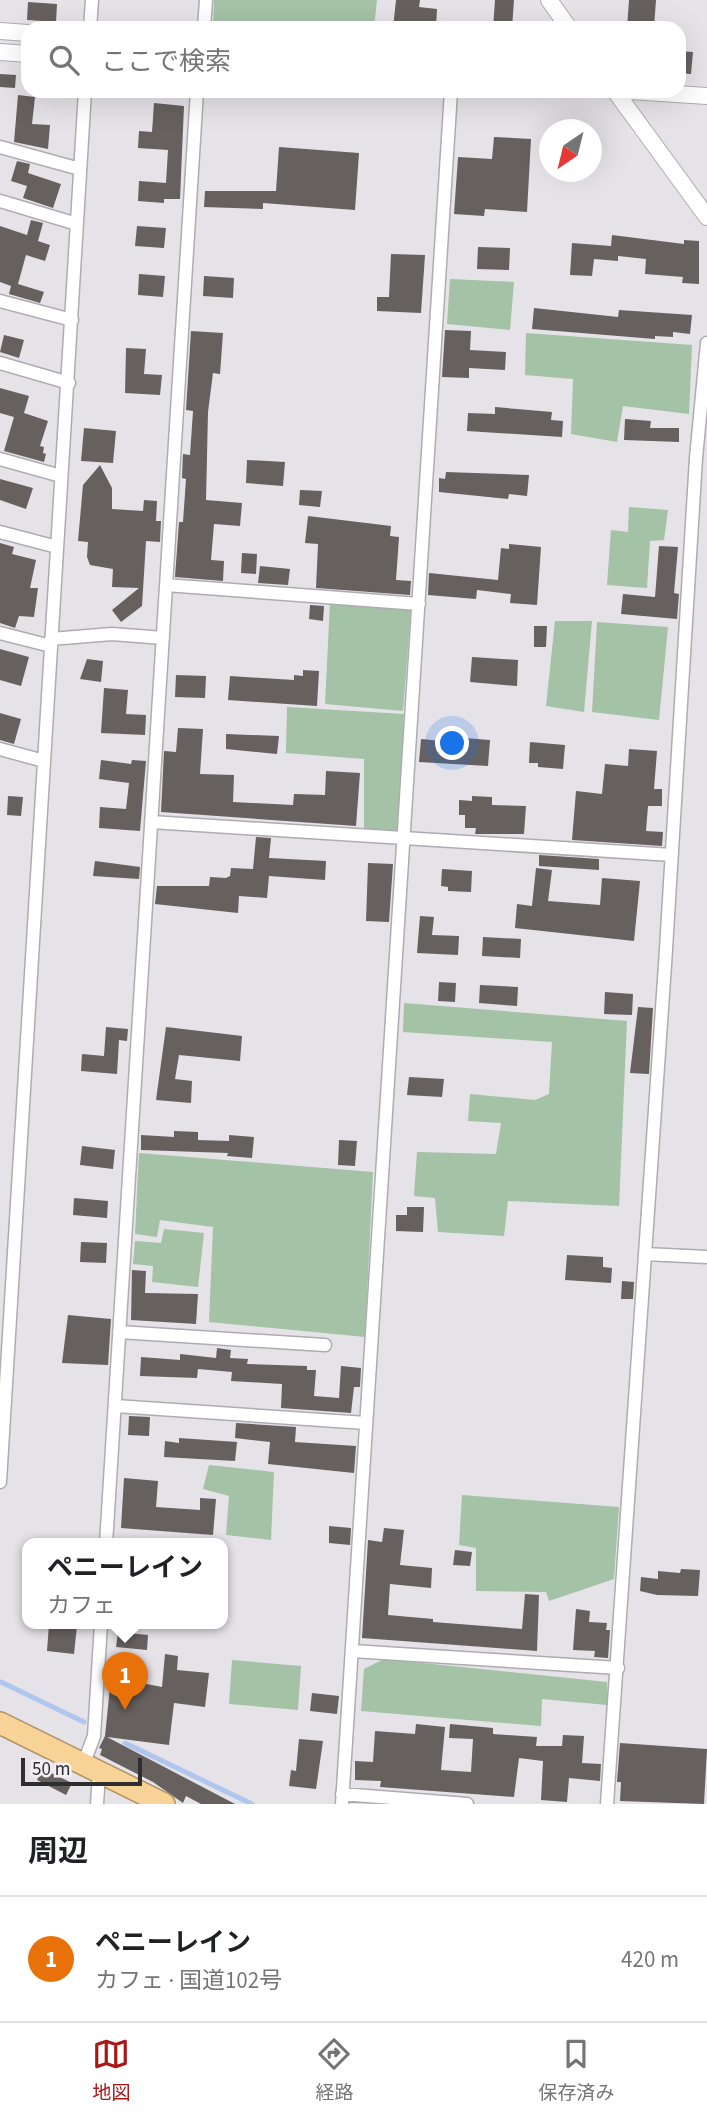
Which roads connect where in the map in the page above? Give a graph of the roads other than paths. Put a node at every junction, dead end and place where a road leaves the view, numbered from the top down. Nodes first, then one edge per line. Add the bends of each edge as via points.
1 (92, 0) edge
2 (206, 0) edge
3 (549, 0) edge
4 (90, 21) edge
5 (204, 21) edge
6 (564, 21) edge
7 (0, 31) edge
8 (21, 32) edge
9 (0, 52) edge
10 (21, 54) edge
11 (686, 95) edge
12 (707, 96) edge
13 (85, 98) edge
14 (197, 98) edge
15 (451, 98) edge
16 (620, 98) edge
17 (0, 147) edge
18 (80, 169) junction
19 (0, 201) edge
20 (707, 217) edge
21 (77, 224) junction
22 (0, 301) edge
23 (72, 320) junction
24 (707, 343) edge
25 (0, 363) edge
26 (69, 383) junction
27 (0, 459) edge
28 (61, 477) junction
29 (0, 532) edge
30 (57, 547) junction
31 (166, 586) junction
32 (419, 604) junction
33 (0, 633) edge
34 (163, 638) junction
35 (51, 643) junction
36 (0, 749) edge
37 (44, 761) junction
38 (152, 822) junction
39 (404, 840) junction
40 (671, 855) junction
41 (645, 1254) junction
42 (707, 1257) edge
43 (120, 1332) junction
44 (326, 1345) dead end
45 (115, 1406) junction
46 (366, 1423) junction
47 (0, 1482) edge
48 (106, 1538) edge
49 (101, 1629) edge
50 (352, 1651) junction
51 (618, 1668) junction
52 (0, 1723) edge
53 (91, 1769) junction
54 (342, 1799) edge
55 (97, 1804) edge
56 (164, 1804) edge
57 (467, 1804) edge
58 (607, 1804) edge

1 - 4 street
2 - 5 street
3 - 6 street
7 - 8 street
9 - 10 street
11 - 12 street
13 - 18 street
14 - 31 street
15 - 32 street
16 - 20 street
17 - 18 street
18 - 21 street
19 - 21 street
21 - 23 street
22 - 23 street
23 - 26 street
24 - 40 street
25 - 26 street
26 - 28 street
27 - 28 street
28 - 30 street
29 - 30 street
30 - 35 street
31 - 32 street
31 - 34 street
32 - 39 street
33 - 35 street
34 - 35 street via 112,634
34 - 38 street
35 - 37 street
36 - 37 street
37 - 47 street
38 - 39 street
38 - 43 street
39 - 40 street
39 - 46 street
40 - 41 street
41 - 42 street
41 - 51 street
43 - 44 street
43 - 45 street
45 - 46 street
45 - 48 street
46 - 50 street
49 - 53 street
50 - 51 street
50 - 54 street
51 - 58 street
52 - 53 highway
53 - 55 street
53 - 56 highway
54 - 57 street

